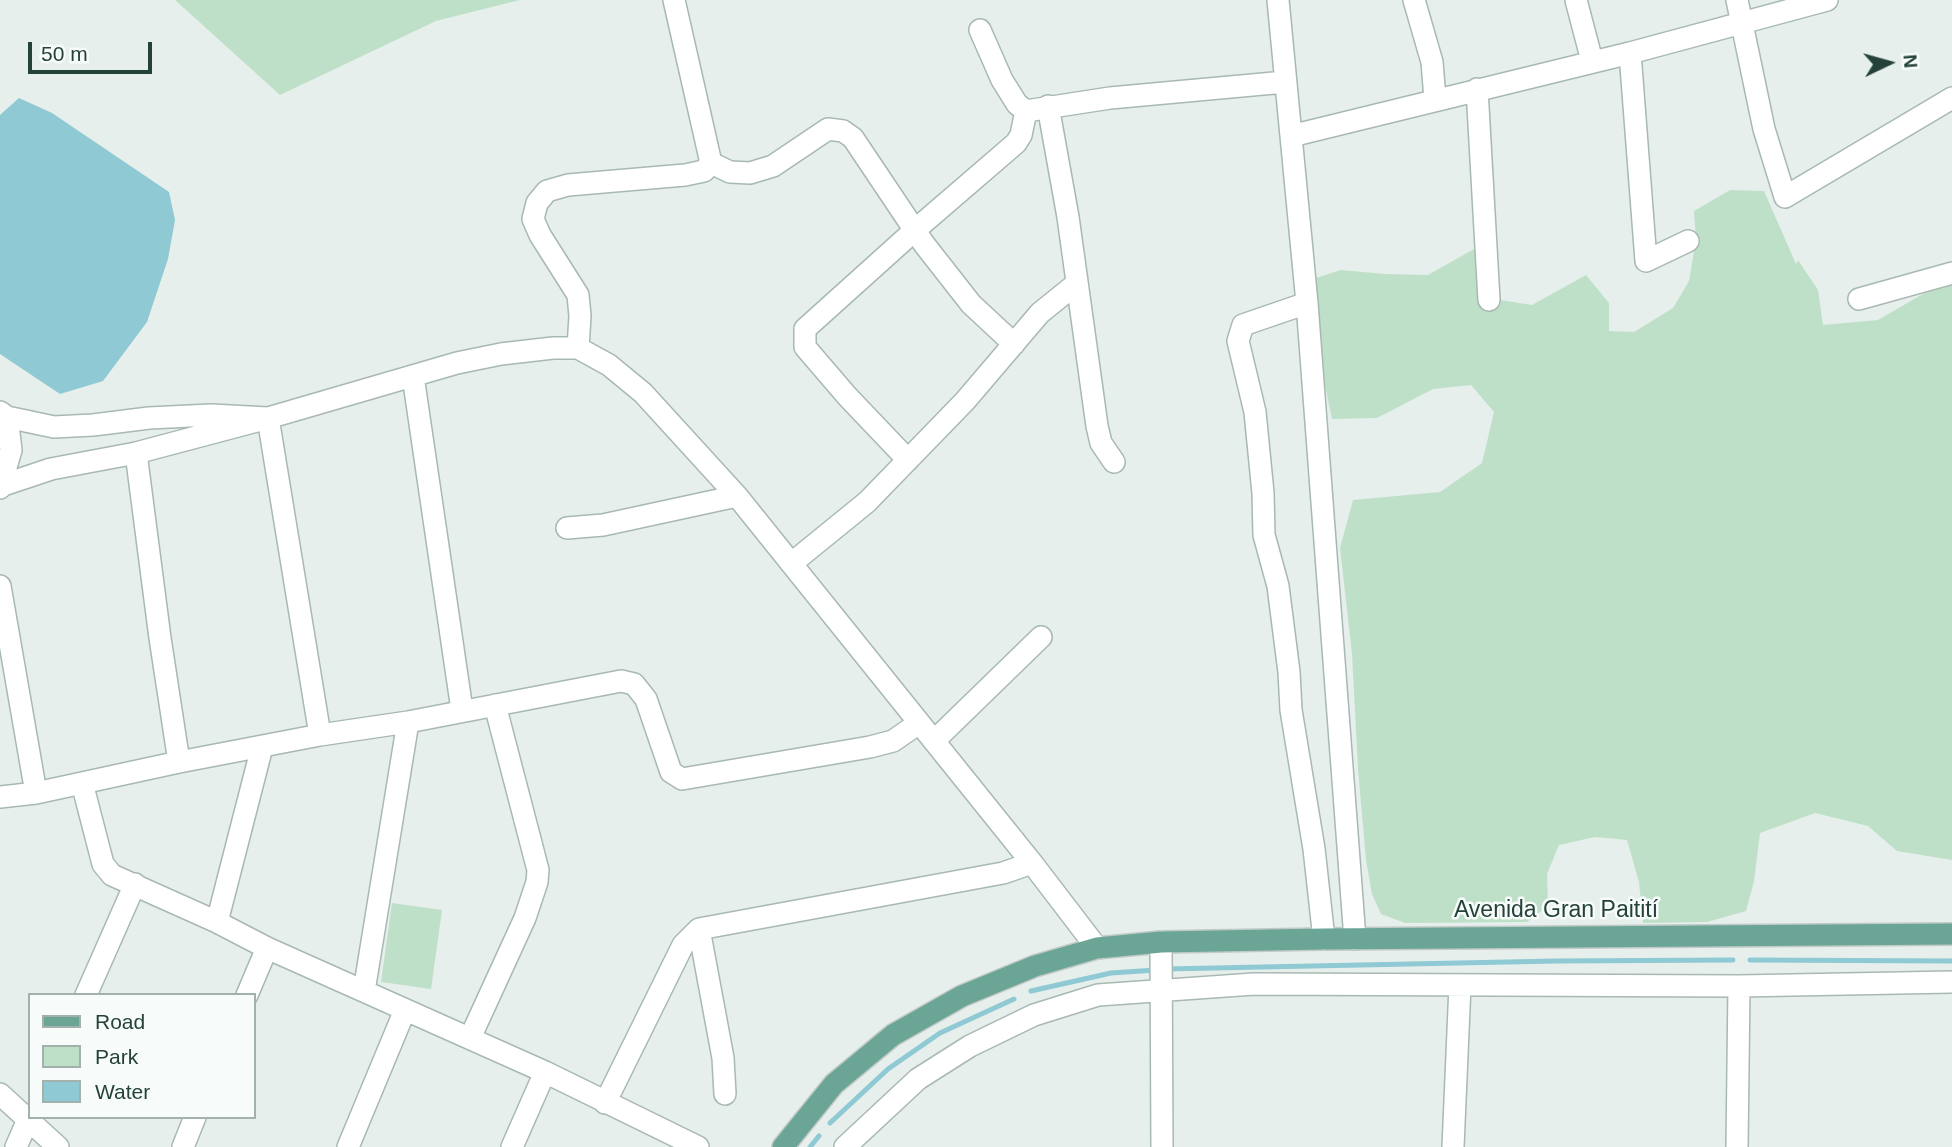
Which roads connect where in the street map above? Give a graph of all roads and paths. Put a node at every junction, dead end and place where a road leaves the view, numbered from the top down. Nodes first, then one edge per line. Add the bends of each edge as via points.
1 (674, 0) edge
2 (1278, 0) edge
3 (1414, 0) edge
4 (1576, 0) edge
5 (1737, 0) edge
6 (1827, 0) edge
7 (1744, 23) junction
8 (980, 30) dead end
9 (1630, 52) junction
10 (1592, 61) junction
11 (1285, 82) junction
12 (1477, 89) junction
13 (1952, 98) edge
14 (1435, 99) junction
15 (1048, 106) junction
16 (1026, 111) junction
17 (1292, 136) junction
18 (711, 163) junction
19 (915, 230) junction
20 (1688, 241) dead end
21 (1952, 273) edge
22 (1076, 284) junction
23 (1859, 299) dead end
24 (1489, 300) dead end
25 (1307, 303) junction
26 (1014, 344) junction
27 (578, 348) junction
28 (412, 376) junction
29 (3, 414) edge
30 (268, 418) junction
31 (136, 453) junction
32 (908, 460) junction
33 (1114, 462) dead end
34 (0, 487) edge
35 (737, 496) junction
36 (567, 528) dead end
37 (792, 563) junction
38 (0, 586) edge
39 (1041, 637) dead end
40 (495, 705) junction
41 (462, 710) junction
42 (408, 722) junction
43 (919, 723) junction
44 (320, 735) junction
45 (934, 741) junction
46 (262, 747) junction
47 (179, 762) junction
48 (82, 783) junction
49 (36, 793) junction
50 (0, 797) edge
51 (1032, 863) junction
52 (135, 884) junction
53 (217, 922) junction
54 (699, 929) junction
55 (1952, 934) edge
56 (1324, 939) junction
57 (1355, 939) junction
58 (267, 948) junction
59 (1097, 948) junction
60 (1161, 967) junction
61 (1952, 982) edge
62 (1460, 985) junction
63 (1739, 986) junction
64 (364, 991) junction
65 (87, 993) edge
66 (248, 993) edge
67 (405, 1010) junction
68 (470, 1038) junction
69 (545, 1072) junction
70 (0, 1094) edge
71 (725, 1094) dead end
72 (605, 1103) junction
73 (28, 1118) edge
74 (29, 1119) edge
75 (194, 1119) edge
76 (16, 1147) edge
77 (58, 1147) edge
78 (183, 1147) edge
79 (348, 1147) edge
80 (512, 1147) edge
81 (698, 1147) edge
82 (783, 1147) edge
83 (845, 1147) edge
84 (1162, 1147) edge
85 (1453, 1147) edge
86 (1737, 1147) edge

1 - 18 street
2 - 11 street
3 - 14 street via 1432,62
4 - 10 street
5 - 7 street
6 - 7 street
7 - 9 street
7 - 13 street via 1764,129 1785,197
8 - 16 street via 1002,80
9 - 10 street
9 - 20 street via 1646,261
10 - 12 street
11 - 15 street
11 - 17 street
12 - 14 street
12 - 24 street
14 - 17 street
15 - 16 street
15 - 22 street
16 - 19 street via 1016,143
17 - 25 street
18 - 19 street via 730,172 751,173 773,166 828,129 843,131 853,138
18 - 27 street via 704,171 685,175 568,185 547,191 537,203 533,219 540,235 578,295
19 - 26 street via 971,304
19 - 32 street via 805,329 805,347
21 - 23 street
22 - 26 street via 1041,313
22 - 33 street via 1101,443
25 - 56 street via 1243,325 1238,341 1255,412 1264,535 1278,586
25 - 57 street
26 - 32 street
27 - 28 street via 501,354
27 - 35 street via 609,365 643,393
28 - 30 street
28 - 41 street
29 - 30 street via 54,427 211,415
29 - 34 street via 11,450
30 - 31 street
30 - 44 street
31 - 34 street via 51,469
31 - 47 street
32 - 37 street via 867,502
35 - 36 street via 603,525
35 - 37 street
37 - 43 street
38 - 49 street
39 - 45 street
40 - 41 street
40 - 43 street via 621,681 634,684 646,699 671,772 682,779 870,747 893,741
40 - 68 street via 538,870 525,918
41 - 42 street
42 - 44 street
42 - 64 street
43 - 45 street
44 - 46 street
45 - 51 street
46 - 47 street
46 - 53 street
47 - 48 street
48 - 49 street
48 - 52 street via 103,864 112,874
49 - 50 street
51 - 54 street via 1003,873
51 - 59 street
52 - 53 street
52 - 65 street
53 - 58 street
54 - 71 street via 723,1058
54 - 72 street via 683,945
55 - 57 main road, Avenida Gran Paitití
56 - 57 main road, Avenida Gran Paitití
56 - 60 main road, Avenida Gran Paitití
58 - 64 street
58 - 66 street
59 - 60 main road, Avenida Gran Paitití
59 - 82 main road, Avenida Gran Paitití via 1035,966 962,996 893,1035 834,1084
60 - 62 street via 1254,984
60 - 83 street via 970,1046 918,1079
60 - 84 street
61 - 63 street
62 - 63 street
62 - 85 street
63 - 86 street
64 - 67 street
67 - 68 street
67 - 79 street
68 - 69 street
69 - 72 street
69 - 80 street
70 - 73 street
72 - 81 street
73 - 76 street
74 - 77 street
75 - 78 street

